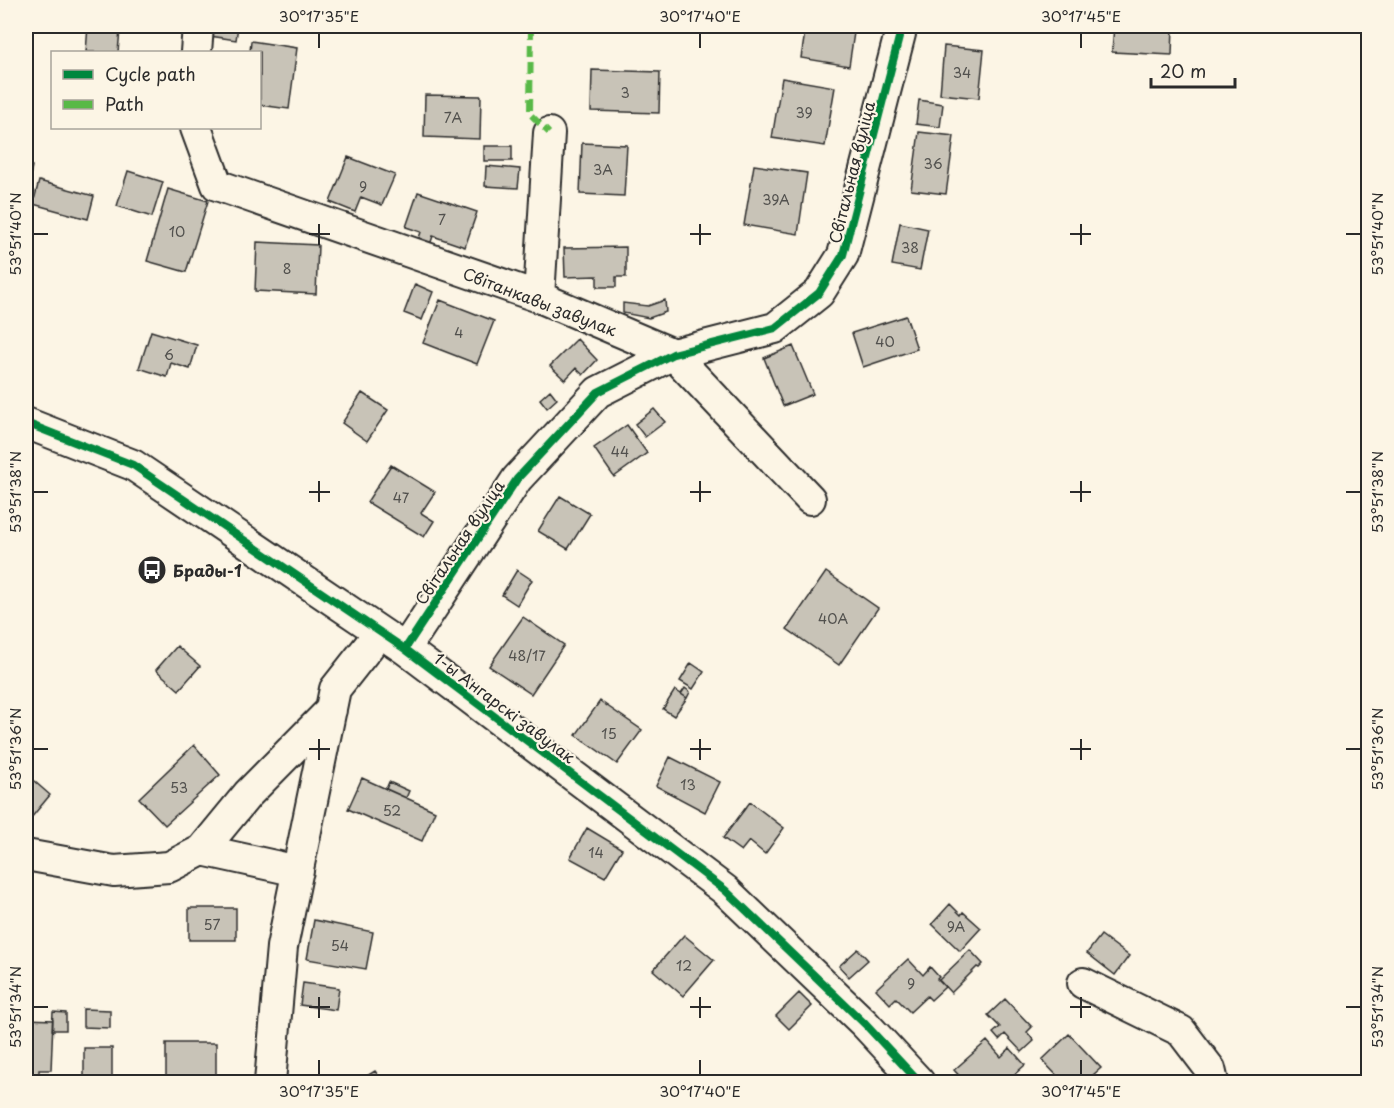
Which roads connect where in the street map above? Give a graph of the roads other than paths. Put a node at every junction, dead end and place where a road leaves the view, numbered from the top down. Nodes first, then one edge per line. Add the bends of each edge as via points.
1 (198, 26) edge
2 (902, 26) edge
3 (196, 51) edge
4 (196, 129) edge
5 (549, 133) dead end
6 (539, 297) junction
7 (673, 354) junction
8 (26, 423) edge
9 (810, 500) dead end
10 (380, 632) junction
11 (405, 649) junction
12 (331, 710) junction
13 (202, 850) junction
14 (26, 855) edge
15 (298, 870) junction
16 (1083, 983) dead end
17 (270, 1083) edge
18 (920, 1083) edge
19 (1213, 1083) edge

1 - 3 street
2 - 7 street, Світальная вуліца via 843,255 819,293 775,328
4 - 6 street, Світанкавы завулак via 217,184
5 - 6 street
6 - 7 street, Світанкавы завулак
7 - 9 street, Світанкавы завулак
7 - 11 street, Світальная вуліца via 598,392 517,479
8 - 10 street, 1-ы Ангарскі завулак via 133,465
10 - 11 street, 1-ы Ангарскі завулак
10 - 12 street via 335,689
11 - 18 street, 1-ы Ангарскі завулак via 726,890
12 - 13 street via 248,794
12 - 15 street
13 - 14 street via 169,867 114,870
13 - 15 street
15 - 17 street via 282,947
16 - 19 street via 1181,1031 1210,1069

